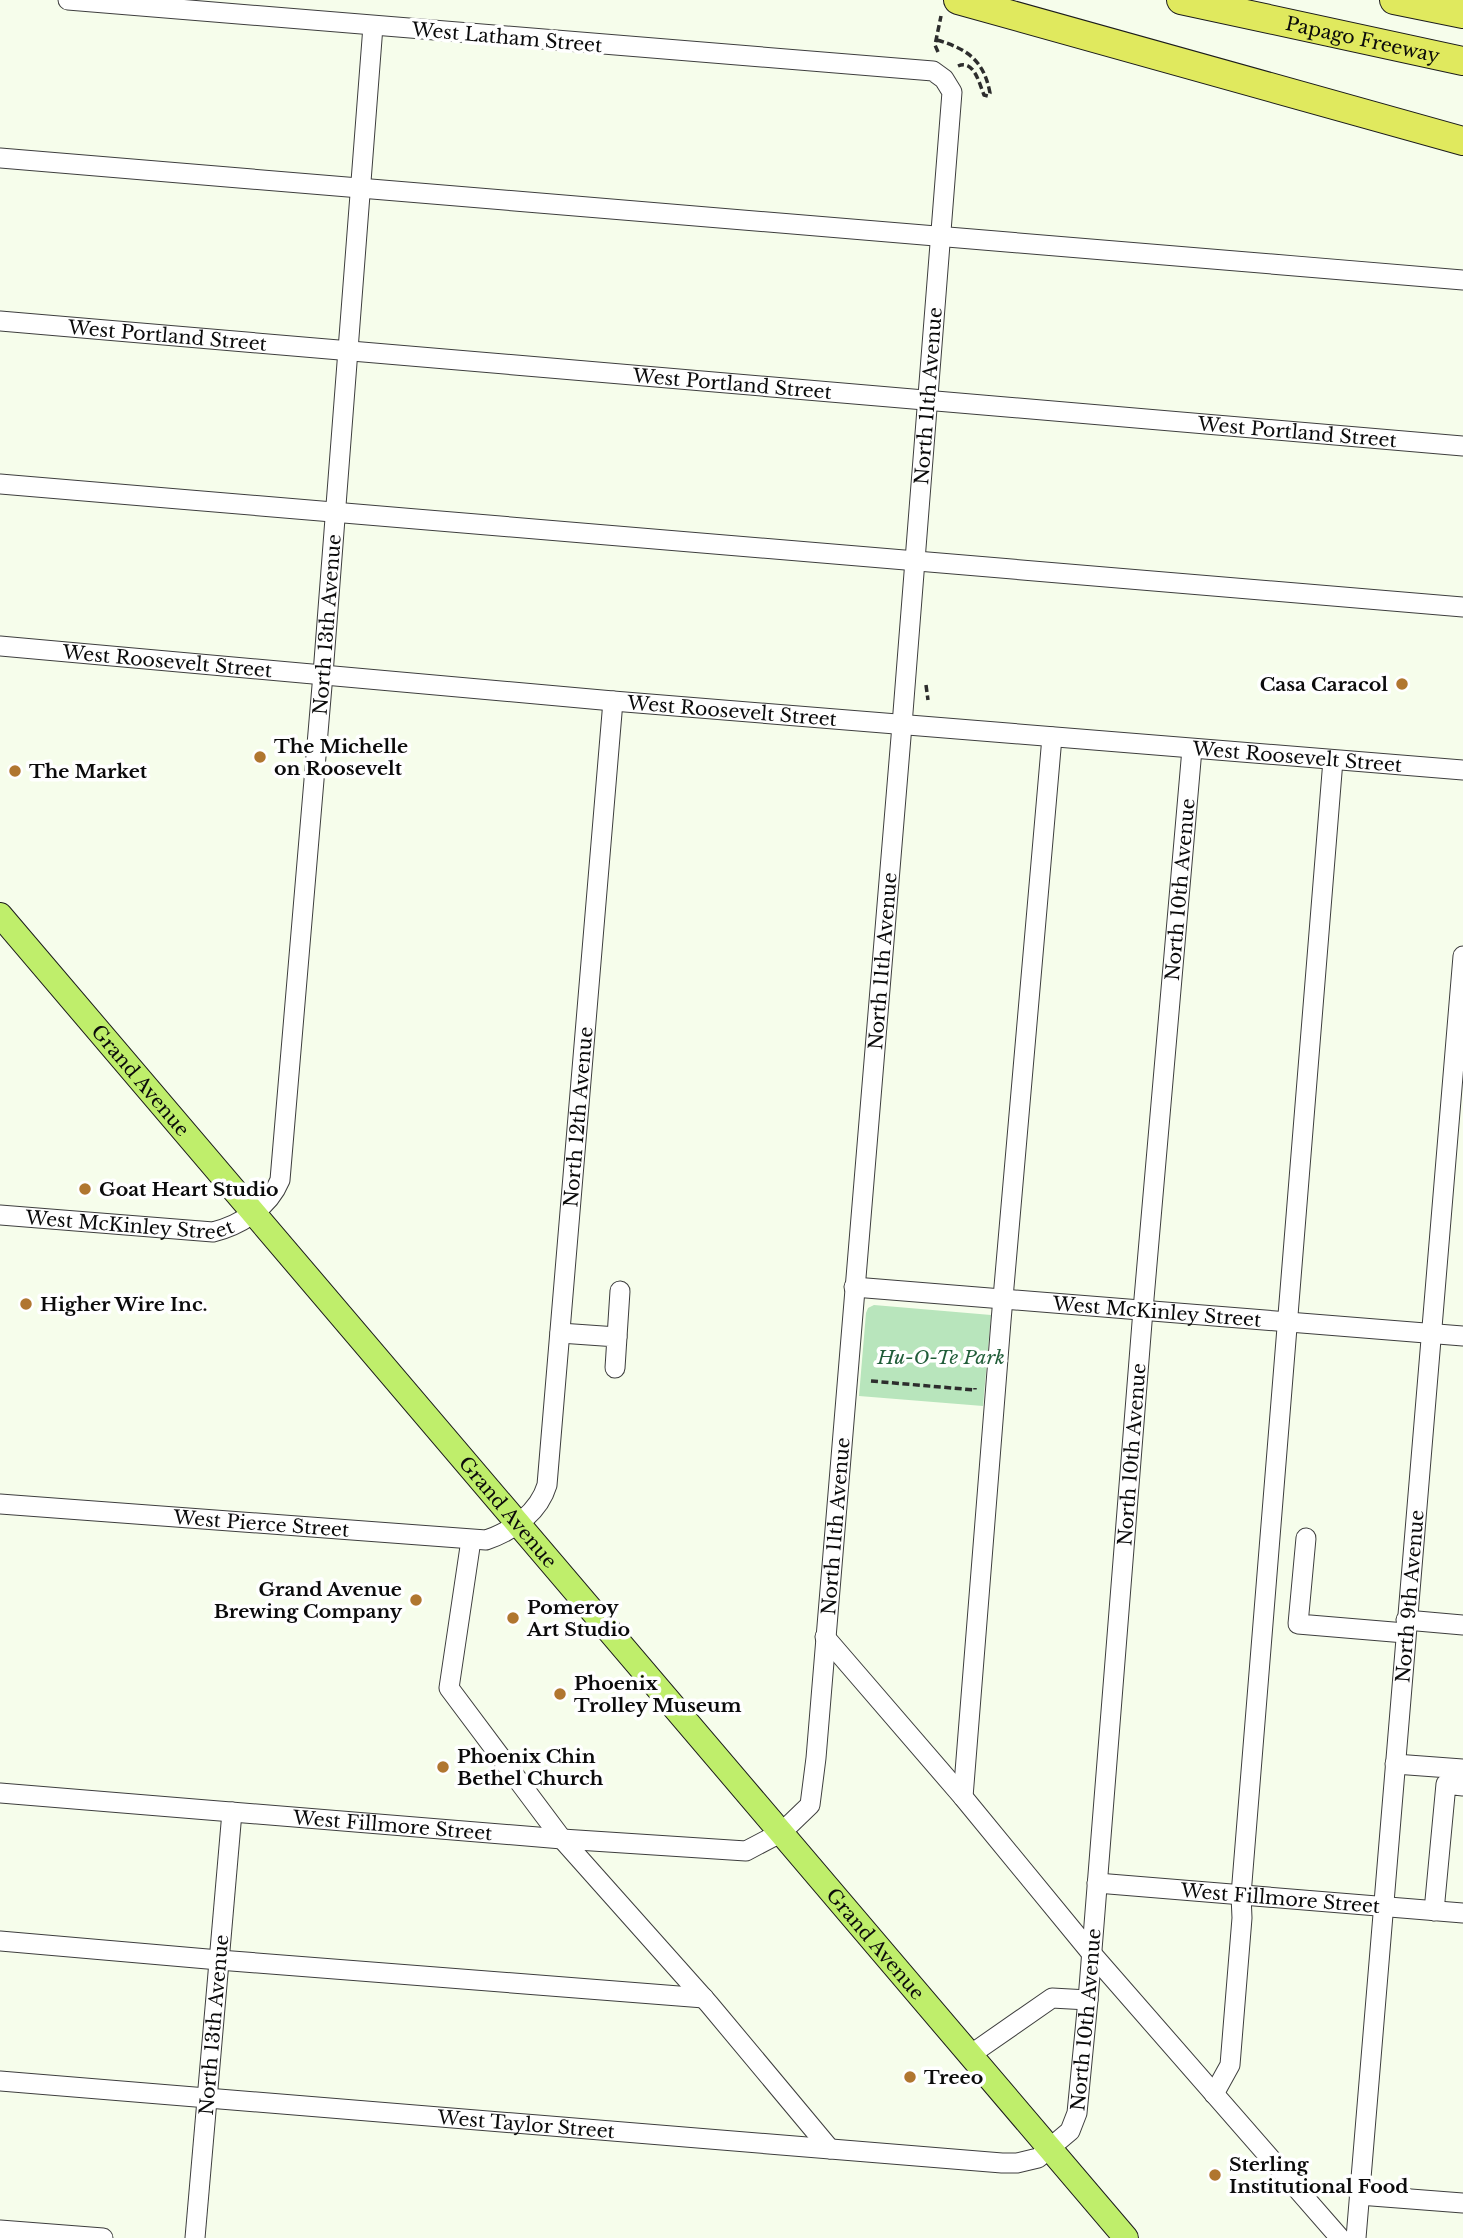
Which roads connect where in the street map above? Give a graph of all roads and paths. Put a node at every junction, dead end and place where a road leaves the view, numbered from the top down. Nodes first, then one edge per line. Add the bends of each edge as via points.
1 (68, 0) edge
2 (1181, 0) edge
3 (1394, 0) edge
4 (950, 5) edge
5 (1463, 14) edge
6 (373, 26) junction
7 (937, 40) junction
8 (937, 51) dead end
9 (1463, 61) edge
10 (950, 74) junction
11 (1463, 141) edge
12 (0, 158) edge
13 (360, 188) junction
14 (941, 237) junction
15 (1463, 280) edge
16 (0, 321) edge
17 (347, 350) junction
18 (926, 401) junction
19 (1463, 446) edge
20 (0, 484) edge
21 (334, 512) junction
22 (915, 562) junction
23 (1463, 607) edge
24 (0, 646) edge
25 (323, 674) junction
26 (613, 701) junction
27 (902, 725) junction
28 (1052, 737) junction
29 (1192, 749) junction
30 (1333, 760) junction
31 (1463, 770) edge
32 (0, 915) edge
33 (1463, 968) edge
34 (253, 1213) junction
35 (0, 1214) edge
36 (854, 1287) junction
37 (620, 1291) dead end
38 (1004, 1299) junction
39 (1143, 1310) junction
40 (1289, 1322) junction
41 (560, 1333) junction
42 (1431, 1333) junction
43 (1463, 1336) edge
44 (617, 1337) junction
45 (615, 1368) dead end
46 (976, 1378) dead end
47 (871, 1381) dead end
48 (0, 1504) edge
49 (519, 1524) junction
50 (1306, 1538) dead end
51 (471, 1540) junction
52 (1463, 1625) edge
53 (1406, 1627) junction
54 (825, 1637) junction
55 (1395, 1764) junction
56 (1463, 1769) edge
57 (1463, 1786) edge
58 (0, 1793) edge
59 (963, 1797) junction
60 (232, 1812) junction
61 (782, 1832) junction
62 (562, 1839) junction
63 (1097, 1883) junction
64 (1241, 1895) junction
65 (1384, 1907) junction
66 (1434, 1911) junction
67 (1463, 1913) edge
68 (0, 1941) edge
69 (1091, 1954) junction
70 (219, 1960) junction
71 (704, 1998) junction
72 (1087, 2000) junction
73 (971, 2055) junction
74 (0, 2081) edge
75 (1214, 2094) junction
76 (207, 2097) junction
77 (830, 2149) junction
78 (1051, 2149) junction
79 (1359, 2195) junction
80 (1463, 2203) edge
81 (0, 2230) edge
82 (103, 2238) edge
83 (195, 2238) edge
84 (1126, 2238) edge
85 (1340, 2238) edge
86 (1356, 2238) edge

1 - 6 street, West Latham Street
2 - 9 highway, Papago Freeway
3 - 5 highway
4 - 7 path
4 - 11 highway
6 - 10 street, West Latham Street
6 - 13 street, North 13th Avenue
7 - 8 path
7 - 10 path via 967,52 980,65 990,93 984,95 968,65
10 - 14 street, North 11th Avenue
12 - 13 street
13 - 14 street
13 - 17 street, North 13th Avenue
14 - 15 street
14 - 18 street, North 11th Avenue
16 - 17 street, West Portland Street
17 - 18 street, West Portland Street
17 - 21 street, North 13th Avenue
18 - 19 street, West Portland Street
18 - 22 street, North 11th Avenue
20 - 21 street
21 - 22 street
21 - 25 street, North 13th Avenue
22 - 23 street
22 - 27 street, North 11th Avenue
24 - 25 street, West Roosevelt Street
25 - 26 street, West Roosevelt Street
25 - 34 street, North 13th Avenue via 280,1180
26 - 27 street, West Roosevelt Street
26 - 41 street, North 12th Avenue
27 - 28 street, West Roosevelt Street
27 - 36 street, North 11th Avenue
28 - 29 street, West Roosevelt Street
28 - 38 street
29 - 30 street, West Roosevelt Street
29 - 39 street, North 10th Avenue
30 - 31 street, West Roosevelt Street
30 - 40 street
32 - 34 main road, Grand Avenue
33 - 42 street, North 9th Avenue
34 - 35 street, West McKinley Street via 213,1231
34 - 49 main road, Grand Avenue
36 - 38 street, West McKinley Street
36 - 54 street, North 11th Avenue
37 - 44 street
38 - 39 street, West McKinley Street
38 - 59 street
39 - 40 street, West McKinley Street
39 - 63 street, North 10th Avenue
40 - 42 street, West McKinley Street
40 - 64 street
41 - 44 street
41 - 49 street, North 12th Avenue via 547,1485 543,1499
42 - 43 street, West McKinley Street
42 - 53 street, North 9th Avenue
44 - 45 street
46 - 47 path via 975,1390
48 - 51 street, West Pierce Street
49 - 51 street, West Pierce Street via 495,1537
49 - 61 main road, Grand Avenue
50 - 53 street via 1298,1624
51 - 62 street via 449,1688
52 - 53 street
53 - 55 street, North 9th Avenue
54 - 59 street
54 - 61 street, North 11th Avenue via 810,1805
55 - 56 street
55 - 65 street, North 9th Avenue
57 - 66 street via 1446,1784
58 - 60 street, West Fillmore Street
59 - 69 street
60 - 62 street, West Fillmore Street
60 - 70 street, North 13th Avenue
61 - 62 street, West Fillmore Street via 746,1851
61 - 73 main road, Grand Avenue
62 - 71 street
63 - 64 street, West Fillmore Street
63 - 69 street, North 10th Avenue
64 - 65 street, West Fillmore Street
64 - 75 street via 1230,2065
65 - 66 street, West Fillmore Street
65 - 79 street, North 9th Avenue
66 - 67 street, West Fillmore Street
68 - 70 street
69 - 72 street, North 10th Avenue
69 - 75 street
70 - 71 street
70 - 76 street, North 13th Avenue
71 - 77 street
72 - 73 street via 1052,1998
72 - 78 street, North 10th Avenue via 1077,2113 1070,2131
73 - 78 main road, Grand Avenue
74 - 76 street, West Taylor Street
75 - 85 street
76 - 77 street, West Taylor Street
76 - 83 street, North 13th Avenue
77 - 78 street, West Taylor Street via 1002,2163 1029,2161
78 - 84 main road, Grand Avenue
79 - 80 street
79 - 86 street, North 9th Avenue
81 - 82 street

